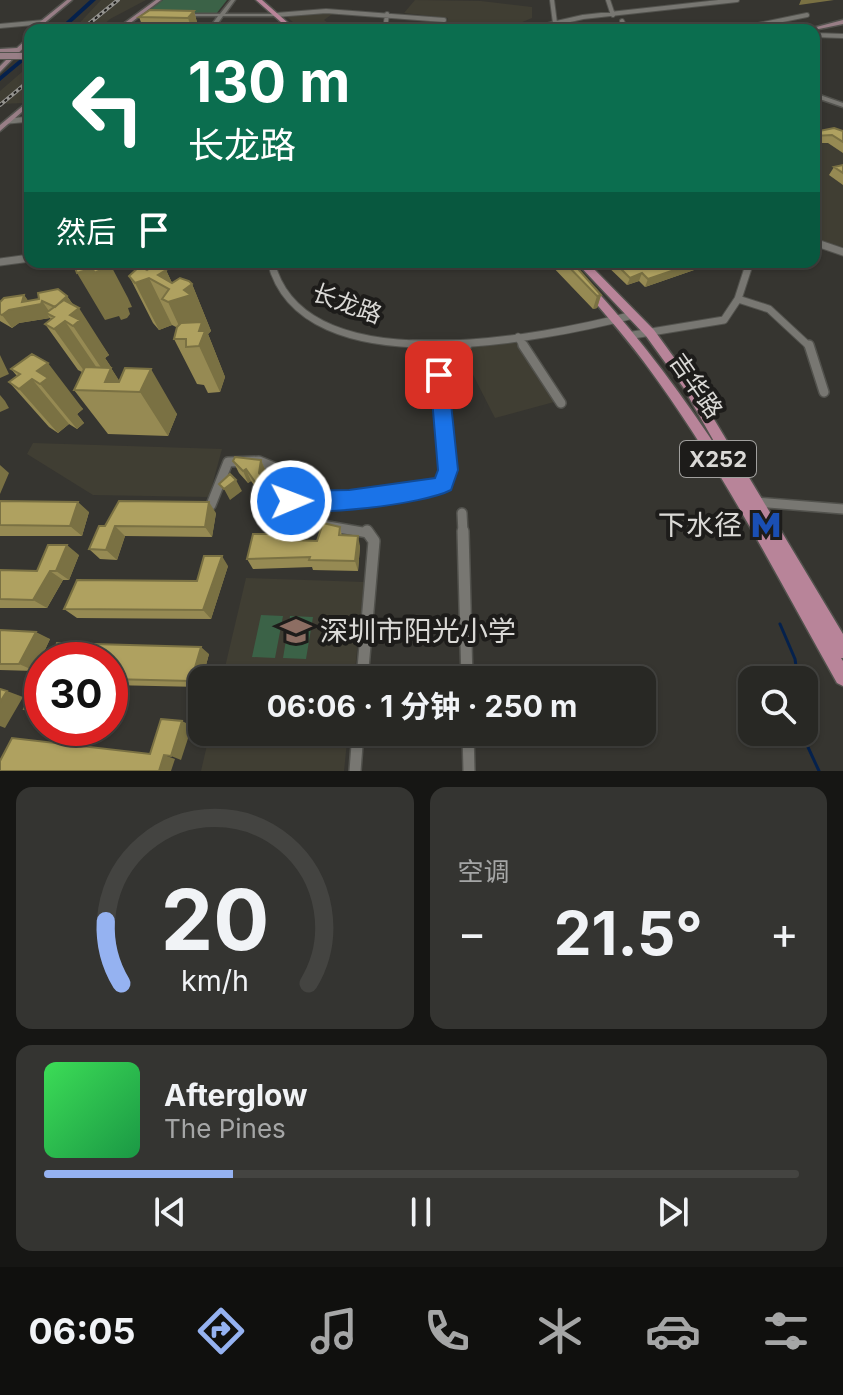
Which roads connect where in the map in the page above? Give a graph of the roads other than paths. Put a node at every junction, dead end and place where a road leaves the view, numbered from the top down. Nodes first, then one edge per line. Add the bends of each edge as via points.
1 (73, 0) edge
2 (153, 0) edge
3 (159, 0) edge
4 (233, 0) edge
5 (252, 0) edge
6 (259, 0) edge
7 (552, 0) edge
8 (608, 0) edge
9 (737, 0) edge
10 (387, 14) junction
11 (139, 15) junction
12 (153, 15) edge
13 (166, 15) edge
14 (221, 15) junction
15 (273, 15) junction
16 (613, 15) junction
17 (807, 15) dead end
18 (622, 21) dead end
19 (44, 22) joint
20 (555, 23) junction
21 (843, 23) edge
22 (46, 24) edge
23 (123, 24) edge
24 (125, 24) edge
25 (214, 24) edge
26 (281, 24) edge
27 (285, 24) edge
28 (386, 24) edge
29 (440, 24) edge
30 (551, 24) edge
31 (623, 24) edge
32 (763, 24) edge
33 (0, 26) edge
34 (820, 30) edge
35 (820, 33) edge
36 (843, 36) edge
37 (24, 40) edge
38 (5, 55) edge
39 (0, 70) edge
40 (820, 100) edge
41 (843, 105) edge
42 (24, 109) edge
43 (24, 120) edge
44 (9, 121) junction
45 (0, 129) edge
46 (820, 245) edge
47 (843, 252) edge
48 (24, 259) edge
49 (0, 262) edge
50 (273, 268) edge
51 (569, 268) edge
52 (587, 268) edge
53 (748, 268) edge
54 (735, 303) junction
55 (633, 315) junction
56 (618, 319) junction
57 (650, 333) junction
58 (633, 335) junction
59 (518, 337) junction
60 (436, 346) junction
61 (824, 392) dead end
62 (561, 403) dead end
63 (291, 501) junction
64 (755, 502) junction
65 (211, 505) edge
66 (843, 509) edge
67 (462, 513) dead end
68 (843, 650) edge
69 (363, 666) edge
70 (467, 666) edge
71 (843, 677) edge
72 (357, 746) edge
73 (468, 746) edge
74 (355, 771) edge
75 (469, 771) edge

1 - 19 main road
1 - 22 main road
2 - 23 main road
3 - 11 main road
4 - 14 street
5 - 15 main road
6 - 15 main road
7 - 20 street
8 - 16 street
9 - 16 street
10 - 15 street
10 - 28 street
10 - 29 street via 444,20
11 - 12 street
11 - 24 main road
13 - 14 street
14 - 15 street
14 - 25 street
15 - 26 main road
15 - 27 main road
16 - 20 street
17 - 32 street
18 - 31 street
19 - 33 street
20 - 30 street
21 - 34 main road
35 - 36 street
37 - 38 main road
38 - 39 main road
40 - 41 street
42 - 44 main road
43 - 44 street
44 - 45 main road
46 - 47 street
48 - 49 street
50 - 60 street, 长龙路 via 279,289 303,312 370,337
51 - 56 main road, 吉华路 / X252
52 - 55 main road, 吉华路 / X252
53 - 54 street
54 - 57 street via 724,320
54 - 61 street via 769,309 810,346
55 - 56 street, 长龙路
55 - 57 main road, 吉华路 / X252
56 - 58 main road, 吉华路 / X252
56 - 59 street, 长龙路
57 - 58 street
57 - 64 main road, 吉华路 / X252 via 687,384
58 - 71 main road, 吉华路 / X252 via 704,436
59 - 60 street, 长龙路
59 - 62 street
60 - 63 street via 448,470 444,484 349,500
63 - 65 street via 279,466 238,459 222,471
63 - 69 street via 292,515 301,523 366,530 374,541
64 - 66 street
64 - 68 main road, 吉华路 / X252
67 - 70 street
72 - 74 street
73 - 75 street

